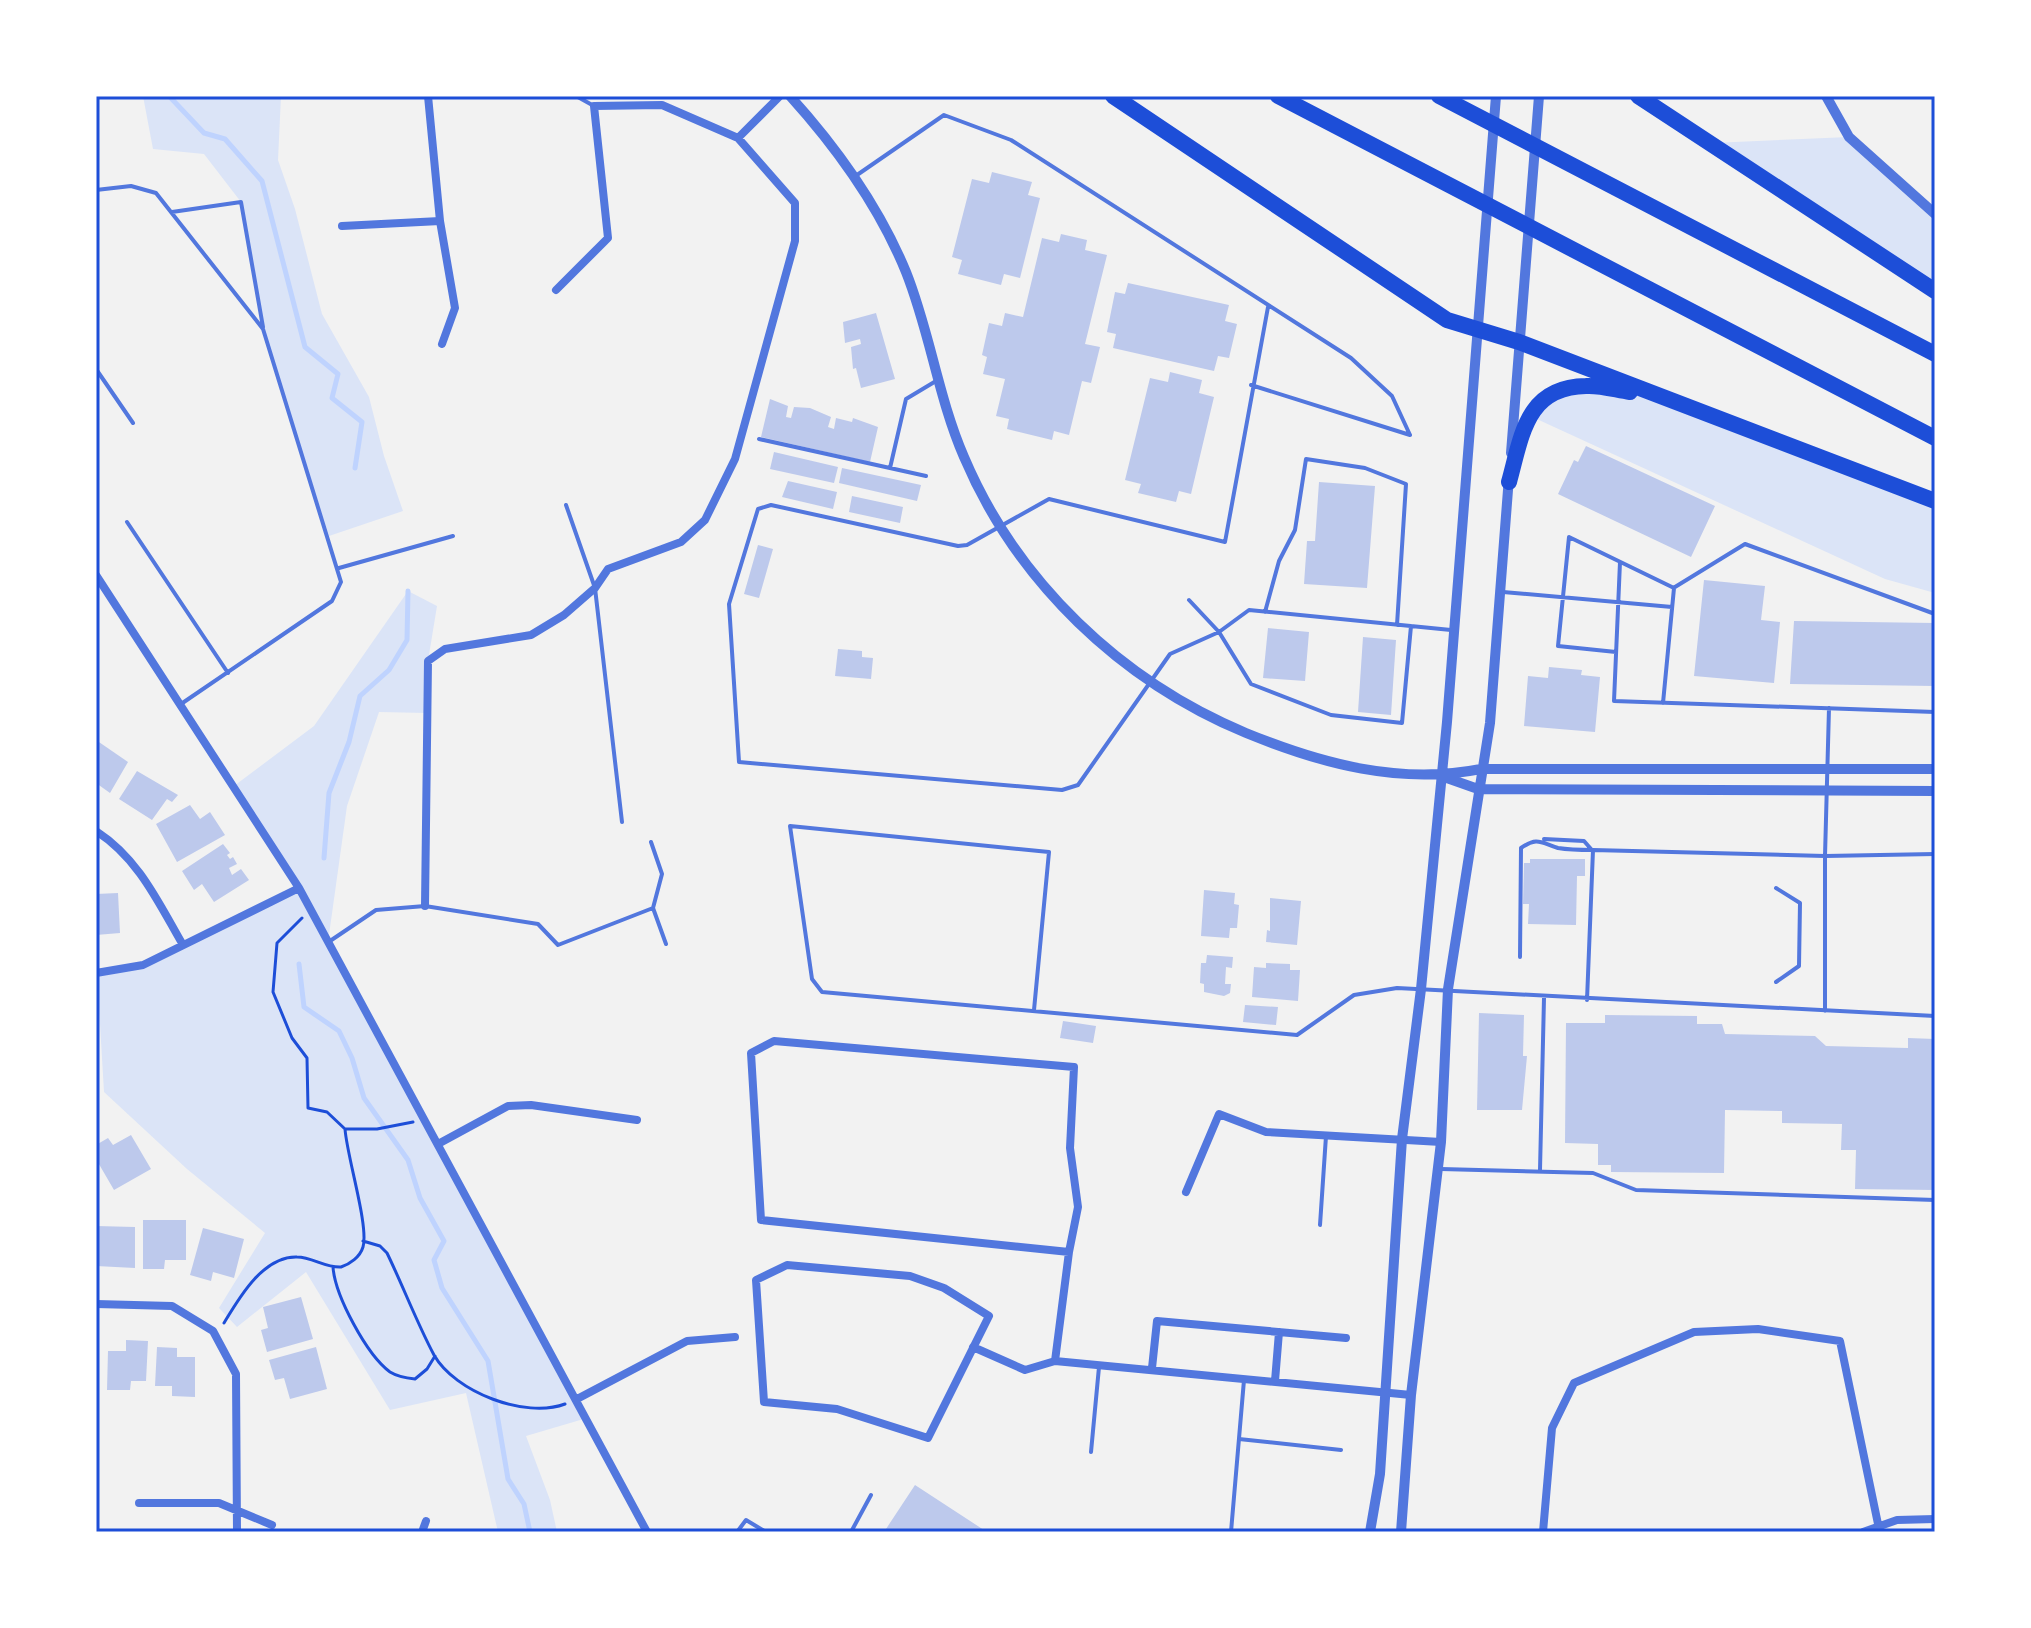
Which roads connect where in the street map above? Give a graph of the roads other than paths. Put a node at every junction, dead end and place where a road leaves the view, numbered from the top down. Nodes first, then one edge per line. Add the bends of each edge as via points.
1 (428, 96) edge
2 (576, 96) edge
3 (780, 96) edge
4 (790, 96) edge
5 (1113, 96) edge
6 (1278, 96) edge
7 (1496, 96) edge
8 (1539, 96) edge
9 (1638, 96) edge
10 (1826, 96) edge
11 (1445, 99) edge
12 (594, 106) junction
13 (738, 138) junction
14 (855, 176) junction
15 (96, 190) edge
16 (172, 212) junction
17 (1935, 214) edge
18 (440, 221) junction
19 (342, 226) dead end
20 (556, 290) dead end
21 (1935, 291) edge
22 (1268, 307) junction
23 (263, 329) junction
24 (1478, 329) junction
25 (1519, 342) junction
26 (442, 344) dead end
27 (1935, 354) edge
28 (96, 369) edge
29 (938, 379) junction
30 (1251, 385) junction
31 (1654, 395) junction
32 (133, 423) dead end
33 (1935, 438) edge
34 (759, 439) dead end
35 (890, 468) junction
36 (926, 476) dead end
37 (1509, 482) junction
38 (1935, 501) edge
39 (566, 505) dead end
40 (127, 522) dead end
41 (1000, 527) junction
42 (453, 536) dead end
43 (1620, 562) junction
44 (339, 568) junction
45 (96, 575) edge
46 (595, 588) junction
47 (1674, 588) junction
48 (1500, 591) junction
49 (1562, 597) junction
50 (1189, 600) dead end
51 (1618, 602) junction
52 (1672, 607) junction
53 (1265, 612) junction
54 (1935, 614) edge
55 (1397, 625) junction
56 (1411, 626) junction
57 (1454, 630) junction
58 (1219, 632) junction
59 (1616, 652) junction
60 (228, 673) junction
61 (1152, 683) junction
62 (1663, 703) junction
63 (181, 704) junction
64 (1829, 708) junction
65 (1935, 712) edge
66 (1827, 767) junction
67 (1481, 769) junction
68 (1935, 769) edge
69 (1442, 777) junction
70 (1827, 788) junction
71 (1478, 789) junction
72 (1935, 791) edge
73 (622, 822) dead end
74 (96, 831) edge
75 (1542, 840) junction
76 (651, 842) dead end
77 (1593, 850) junction
78 (1935, 854) edge
79 (1825, 856) junction
80 (299, 888) junction
81 (1776, 888) dead end
82 (425, 906) junction
83 (653, 908) junction
84 (328, 942) junction
85 (666, 944) dead end
86 (183, 945) junction
87 (1520, 957) dead end
88 (96, 973) edge
89 (1776, 982) dead end
90 (1421, 989) junction
91 (1448, 989) junction
92 (1544, 998) junction
93 (1587, 1000) junction
94 (1034, 1010) junction
95 (1825, 1011) junction
96 (1935, 1016) edge
97 (637, 1120) dead end
98 (1327, 1133) junction
99 (1402, 1139) junction
100 (1441, 1142) junction
101 (438, 1144) junction
102 (1438, 1169) junction
103 (1540, 1170) junction
104 (1186, 1192) dead end
105 (1935, 1200) edge
106 (1320, 1225) dead end
107 (1069, 1252) junction
108 (96, 1304) edge
109 (1279, 1332) junction
110 (735, 1337) dead end
111 (1346, 1338) dead end
112 (973, 1347) junction
113 (1055, 1361) junction
114 (1099, 1364) junction
115 (1152, 1368) junction
116 (1244, 1378) junction
117 (1275, 1381) junction
118 (1386, 1393) junction
119 (1411, 1395) junction
120 (577, 1399) junction
121 (1239, 1439) junction
122 (1341, 1450) dead end
123 (1091, 1452) dead end
124 (871, 1495) dead end
125 (139, 1503) dead end
126 (237, 1510) junction
127 (1935, 1519) edge
128 (426, 1521) dead end
129 (1878, 1524) junction
130 (272, 1525) dead end
131 (237, 1532) edge
132 (422, 1532) edge
133 (647, 1532) edge
134 (737, 1532) edge
135 (766, 1532) edge
136 (851, 1532) edge
137 (1231, 1532) edge
138 (1370, 1532) edge
139 (1401, 1532) edge
140 (1543, 1532) edge
141 (1863, 1532) edge

1 - 18 street
2 - 12 lane
3 - 13 street
4 - 14 street
5 - 24 highway via 1447,320
6 - 33 highway
7 - 24 street
8 - 25 street
9 - 21 highway
10 - 17 street via 1849,137
11 - 27 highway
12 - 13 street via 662,105
12 - 20 street via 608,238
13 - 46 street via 795,203 795,241 735,459 705,520 681,542 608,569
14 - 22 lane via 944,115 1011,140
14 - 29 street via 906,271
15 - 16 lane via 131,186 156,193
16 - 23 lane
16 - 23 lane via 241,202
18 - 19 street
18 - 26 street via 455,308
22 - 30 lane
22 - 30 lane via 1351,358 1392,396 1410,435
23 - 44 lane
24 - 25 highway
24 - 57 street
25 - 31 highway
25 - 37 street
28 - 32 lane
29 - 35 lane via 906,399
29 - 41 street via 964,456
30 - 41 lane via 1225,542 1049,499
31 - 37 highway via 1589,385 1542,399 1528,415
31 - 38 highway
34 - 35 lane
35 - 36 lane
37 - 48 street
39 - 46 lane
40 - 60 lane
41 - 61 street via 1082,629
41 - 61 lane via 967,545 949,546 771,505 758,509 729,604 739,762 1062,790 1078,785
42 - 44 lane
43 - 47 lane
43 - 49 lane via 1569,537
43 - 51 lane
44 - 60 lane via 341,582 332,601
45 - 63 street
46 - 73 lane
46 - 82 street via 531,635 445,649 428,661
47 - 52 lane
47 - 54 lane via 1745,544
48 - 49 lane
48 - 67 street via 1490,723
49 - 51 lane
49 - 59 lane via 1558,646
50 - 58 lane
51 - 52 lane
51 - 59 lane
52 - 62 lane
53 - 55 lane
53 - 55 lane via 1279,561 1295,530 1306,459 1365,468 1406,484
53 - 58 lane via 1249,610
55 - 56 lane
56 - 57 lane
56 - 58 lane via 1402,723 1331,715 1251,684
57 - 69 street
58 - 61 lane via 1170,654
59 - 62 lane via 1614,701
60 - 63 lane
61 - 69 street via 1226,725 1294,753 1396,775
62 - 64 lane
63 - 80 street
64 - 65 lane
64 - 66 lane
66 - 67 street
66 - 68 street
66 - 70 lane
67 - 69 street
67 - 71 street
69 - 71 street
69 - 90 street
70 - 71 street
70 - 72 street
70 - 79 lane
71 - 91 street
74 - 86 street via 120,846 138,868
75 - 77 lane via 1555,847
75 - 77 lane via 1584,841
75 - 87 lane via 1521,848
76 - 83 lane via 662,874
77 - 79 lane
77 - 93 lane
78 - 79 lane
79 - 95 lane
80 - 84 street
80 - 86 street
81 - 89 lane via 1800,903 1799,966
82 - 83 lane via 538,924 558,945
82 - 84 lane via 376,910
83 - 85 lane
84 - 101 street
86 - 88 street via 143,965
90 - 91 lane
90 - 94 lane via 1354,995 1297,1035
90 - 99 street
91 - 92 lane
91 - 100 street
92 - 93 lane
92 - 103 lane
93 - 95 lane
94 - 94 lane via 822,992 812,979 790,826 1049,852
95 - 96 lane
97 - 101 street via 508,1106
98 - 99 street
98 - 104 street via 1266,1132 1219,1114
98 - 106 lane
99 - 100 street
99 - 118 street
100 - 102 street
101 - 120 street
102 - 103 lane
102 - 119 street
103 - 105 lane via 1593,1173 1636,1190
107 - 107 street via 1078,1207 1070,1148 1074,1067 774,1041 751,1053 761,1220
107 - 113 street
108 - 126 street via 172,1306 216,1336 236,1374
109 - 111 street
109 - 115 street via 1157,1321
109 - 117 street
110 - 120 street via 687,1341
112 - 112 street via 928,1438 837,1409 764,1402 756,1280 787,1265 910,1276 944,1288 989,1316
112 - 113 street via 1025,1370
113 - 114 street
114 - 115 street
114 - 123 lane
115 - 116 street
116 - 117 street
116 - 121 lane
117 - 118 street
118 - 119 street
118 - 138 street
119 - 139 street
120 - 133 street
121 - 122 lane
121 - 137 lane
124 - 136 lane
125 - 126 street via 219,1503
126 - 130 street
126 - 131 street
127 - 129 street
128 - 132 street
129 - 140 street via 1840,1341 1758,1329 1694,1332 1574,1383 1552,1428
129 - 141 street
134 - 135 lane via 746,1520

